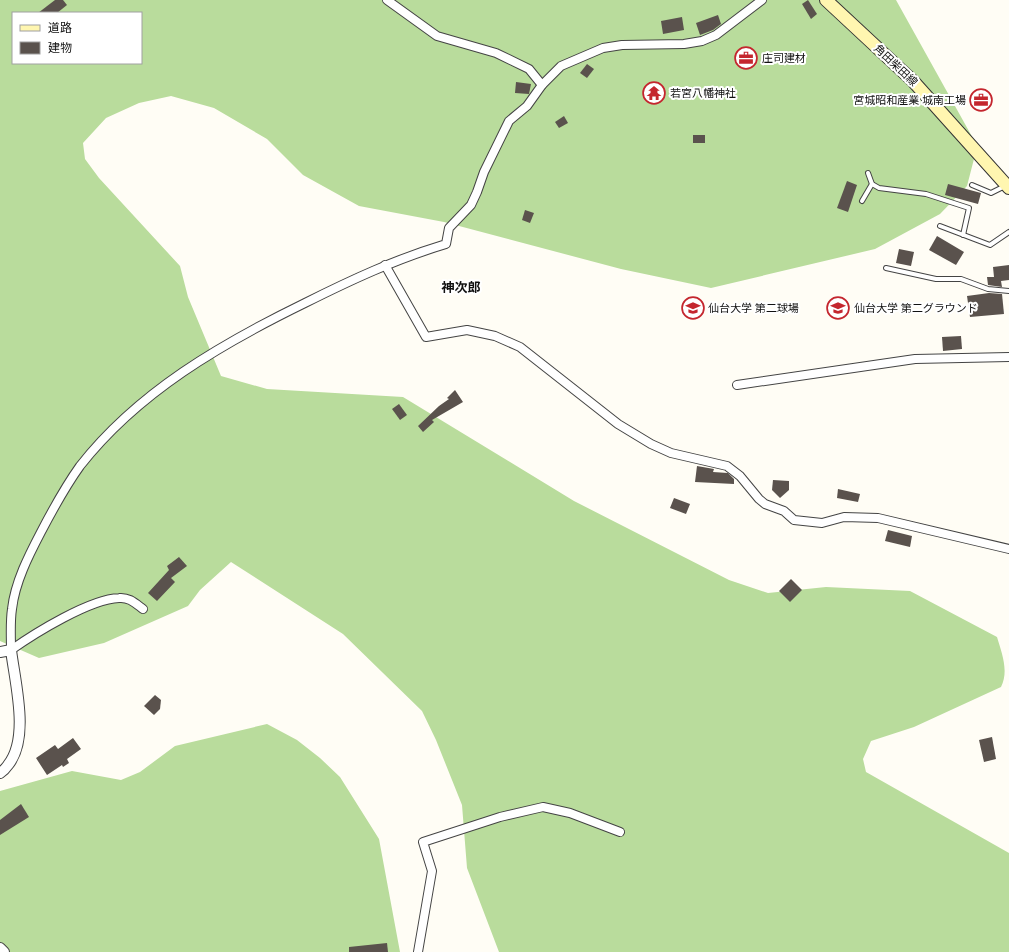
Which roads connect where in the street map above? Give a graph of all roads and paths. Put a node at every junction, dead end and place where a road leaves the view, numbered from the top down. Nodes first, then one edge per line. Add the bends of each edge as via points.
1 (387, 0) edge
2 (762, 0) edge
3 (826, 0) edge
4 (542, 85) junction
5 (868, 173) dead end
6 (872, 184) junction
7 (972, 185) dead end
8 (1008, 186) edge
9 (862, 201) dead end
10 (940, 226) dead end
11 (1009, 232) edge
12 (962, 235) junction
13 (385, 265) junction
14 (886, 268) dead end
15 (1009, 291) edge
16 (1009, 356) edge
17 (737, 385) dead end
18 (1009, 549) edge
19 (143, 609) dead end
20 (11, 650) junction
21 (0, 652) edge
22 (0, 773) edge
23 (620, 832) dead end
24 (0, 948) edge
25 (4, 952) edge
26 (418, 952) edge

1 - 4 street via 437,36 496,53 529,69
2 - 4 street via 716,36 684,44 622,45 603,48 561,66
3 - 8 main road, 角田柴田線 via 913,81
4 - 13 street via 527,106 509,121 474,198 449,228 446,244
5 - 6 lane
6 - 9 lane
6 - 12 lane via 889,190 926,194 969,208
7 - 8 lane via 991,193
10 - 12 lane
11 - 12 lane via 990,245
13 - 18 street via 426,337 467,330 495,336 520,347 618,424 671,453 727,466 740,476 759,499 784,511 794,520 822,523 844,517 878,518
13 - 20 street via 266,322 171,379 135,408 95,449 60,496 32,550 12,609
14 - 15 lane via 936,279 961,279 988,289
16 - 17 street via 915,359
19 - 20 street via 130,599 118,598 100,602 79,611
20 - 21 street
20 - 22 street via 20,740 15,756
23 - 26 street via 570,813 543,808 500,817 424,842 432,872
24 - 25 street

